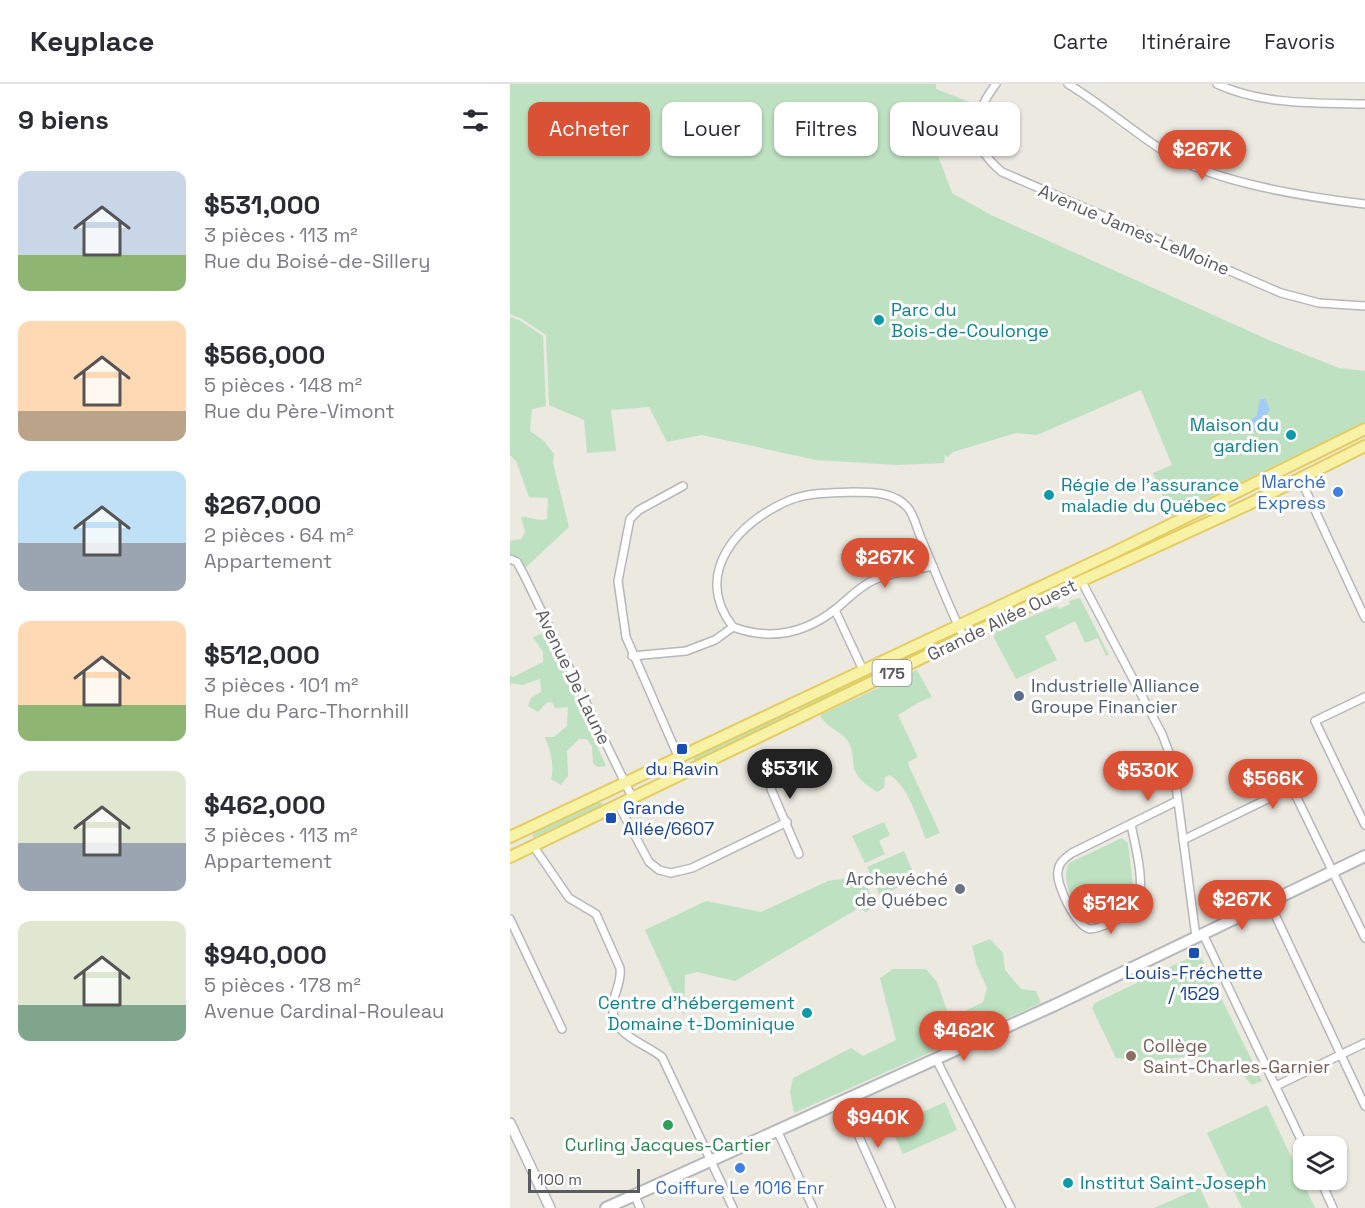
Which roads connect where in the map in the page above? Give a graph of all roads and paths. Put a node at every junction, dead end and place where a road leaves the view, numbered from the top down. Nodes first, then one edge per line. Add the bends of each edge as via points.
1 (996, 84) edge
2 (1068, 84) edge
3 (1217, 84) edge
4 (1365, 104) edge
5 (1365, 204) edge
6 (1365, 306) edge
7 (1365, 429) edge
8 (1365, 446) edge
9 (1300, 478) junction
10 (683, 486) dead end
11 (510, 559) edge
12 (933, 566) junction
13 (1076, 570) junction
14 (1081, 581) junction
15 (835, 610) junction
16 (1365, 618) edge
17 (958, 626) junction
18 (733, 627) junction
19 (964, 638) junction
20 (632, 656) junction
21 (863, 670) junction
22 (1365, 697) edge
23 (791, 704) junction
24 (798, 718) junction
25 (678, 757) junction
26 (685, 772) junction
27 (624, 783) junction
28 (771, 789) dead end
29 (632, 797) junction
30 (1177, 801) junction
31 (618, 804) junction
32 (787, 822) junction
33 (1131, 824) junction
34 (1365, 825) edge
35 (510, 837) edge
36 (1183, 840) junction
37 (534, 847) junction
38 (799, 854) dead end
39 (1365, 856) edge
40 (510, 857) edge
41 (1333, 872) junction
42 (1269, 902) junction
43 (510, 918) edge
44 (1200, 936) junction
45 (1365, 938) edge
46 (562, 1029) dead end
47 (1365, 1043) edge
48 (1340, 1055) junction
49 (936, 1059) junction
50 (1276, 1086) junction
51 (843, 1101) junction
52 (1365, 1106) edge
53 (510, 1123) edge
54 (777, 1130) junction
55 (1299, 1136) edge
56 (711, 1161) junction
57 (1325, 1190) edge
58 (634, 1194) junction
59 (550, 1208) edge
60 (606, 1208) edge
61 (640, 1208) edge
62 (733, 1208) edge
63 (813, 1208) edge
64 (891, 1208) edge
65 (1011, 1208) edge
66 (1333, 1208) edge

1 - 6 street, Avenue James-LeMoine via 978,111 976,127 983,153 1002,172 1281,293 1319,303
2 - 5 street via 1163,151 1200,168 1271,189
3 - 4 street via 1283,100
7 - 13 main road, Grande Allée Ouest / 175
8 - 9 main road, Grande Allée Ouest / 175
9 - 14 main road, Grande Allée Ouest / 175
9 - 16 street
10 - 20 street via 630,519 618,581
11 - 27 street, Avenue De Laune via 517,562 523,573
12 - 15 street via 872,580
12 - 17 street
12 - 18 street via 908,508 888,494 818,493 792,500 766,512 731,542 722,559 717,577 720,602
13 - 14 street
13 - 17 main road, Grande Allée Ouest / 175
14 - 19 main road, Grande Allée Ouest / 175
14 - 30 street via 1162,734 1173,763
15 - 18 street via 789,633 769,636
15 - 21 street
17 - 19 street
17 - 21 main road, Grande Allée Ouest / 175
18 - 20 street via 716,640 686,651
19 - 24 main road, Grande Allée Ouest / 175
20 - 25 street
21 - 23 main road, Grande Allée Ouest / 175
22 - 34 street via 1315,721
23 - 24 main road
23 - 25 main road, Grande Allée Ouest / 175
24 - 26 main road, Grande Allée Ouest / 175
25 - 26 street
25 - 27 main road, Grande Allée Ouest / 175
26 - 29 main road, Grande Allée Ouest / 175
27 - 29 street, Avenue De Laune
27 - 35 main road, Grande Allée Ouest / 175
28 - 32 street
29 - 31 main road, Grande Allée Ouest / 175
30 - 33 street
30 - 36 street
31 - 32 street via 649,862 671,873 692,868
31 - 37 main road, Grande Allée Ouest / 175
32 - 38 street
33 - 33 street via 1072,853 1060,864 1058,882 1084,927 1091,929 1115,921 1134,908 1138,900
36 - 41 street via 1290,791
36 - 44 street
37 - 40 main road, Grande Allée Ouest / 175
37 - 56 street via 569,898 596,914 620,968 614,1017 622,1033 662,1057
39 - 41 main road
41 - 42 main road
41 - 45 street
42 - 44 main road
42 - 48 street
43 - 46 street
44 - 49 main road
44 - 50 street
47 - 48 street
48 - 50 street
48 - 52 street
49 - 51 main road
49 - 65 street
50 - 55 street
51 - 54 main road
51 - 64 street
53 - 59 street
54 - 56 main road
54 - 63 street
56 - 58 main road
56 - 62 street
57 - 66 street
58 - 60 main road
58 - 61 street

